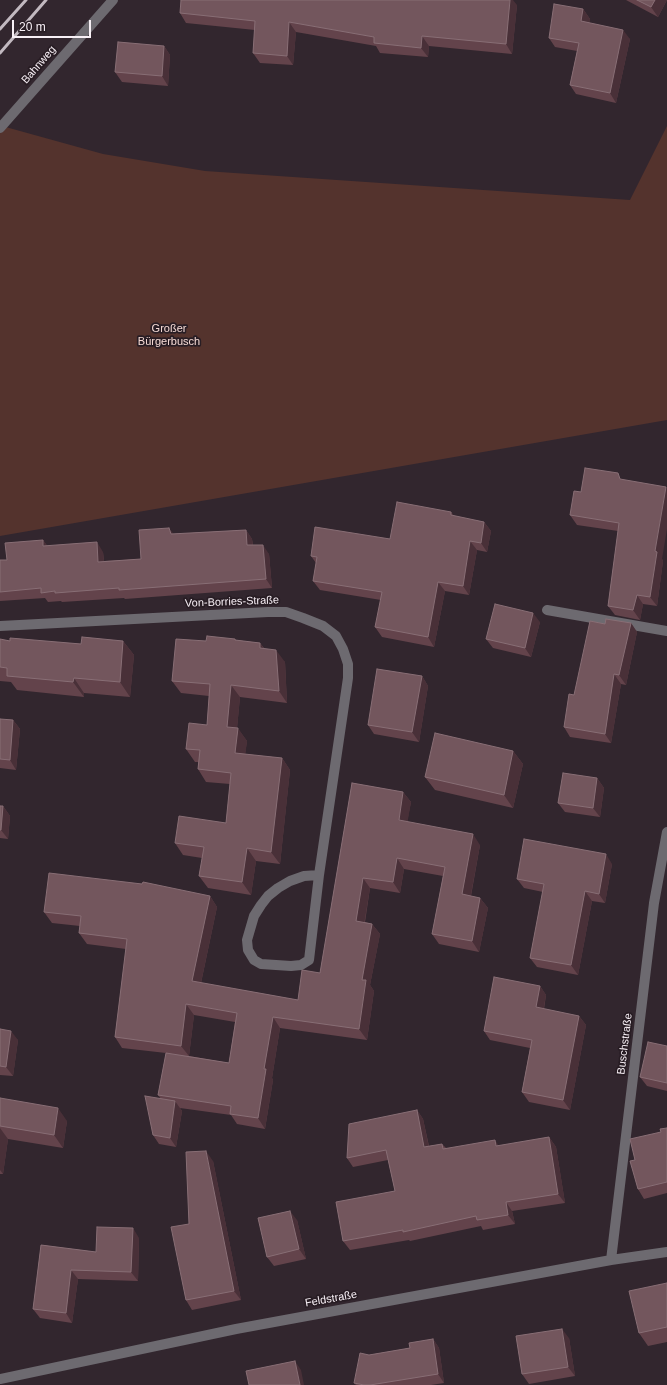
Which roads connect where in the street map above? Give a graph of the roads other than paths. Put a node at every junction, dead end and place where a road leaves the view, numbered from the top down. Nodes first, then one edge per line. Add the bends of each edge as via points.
1 (113, 0) edge
2 (0, 128) edge
3 (547, 610) dead end
4 (0, 626) edge
5 (667, 631) edge
6 (667, 832) edge
7 (319, 875) junction
8 (667, 1252) edge
9 (612, 1260) junction
10 (0, 1379) edge

1 - 2 street, Bahnweg
3 - 5 street
4 - 7 street, Von-Borries-Straße via 286,612 323,626 336,636 348,664 348,678
6 - 9 street, Buschstraße via 654,903
7 - 7 street, Von-Borries-Straße via 308,960 301,966 261,964 254,960 248,950 247,940 254,916 261,905 268,896 290,881 304,876
8 - 9 street, Feldstraße
9 - 10 street, Feldstraße via 236,1329

